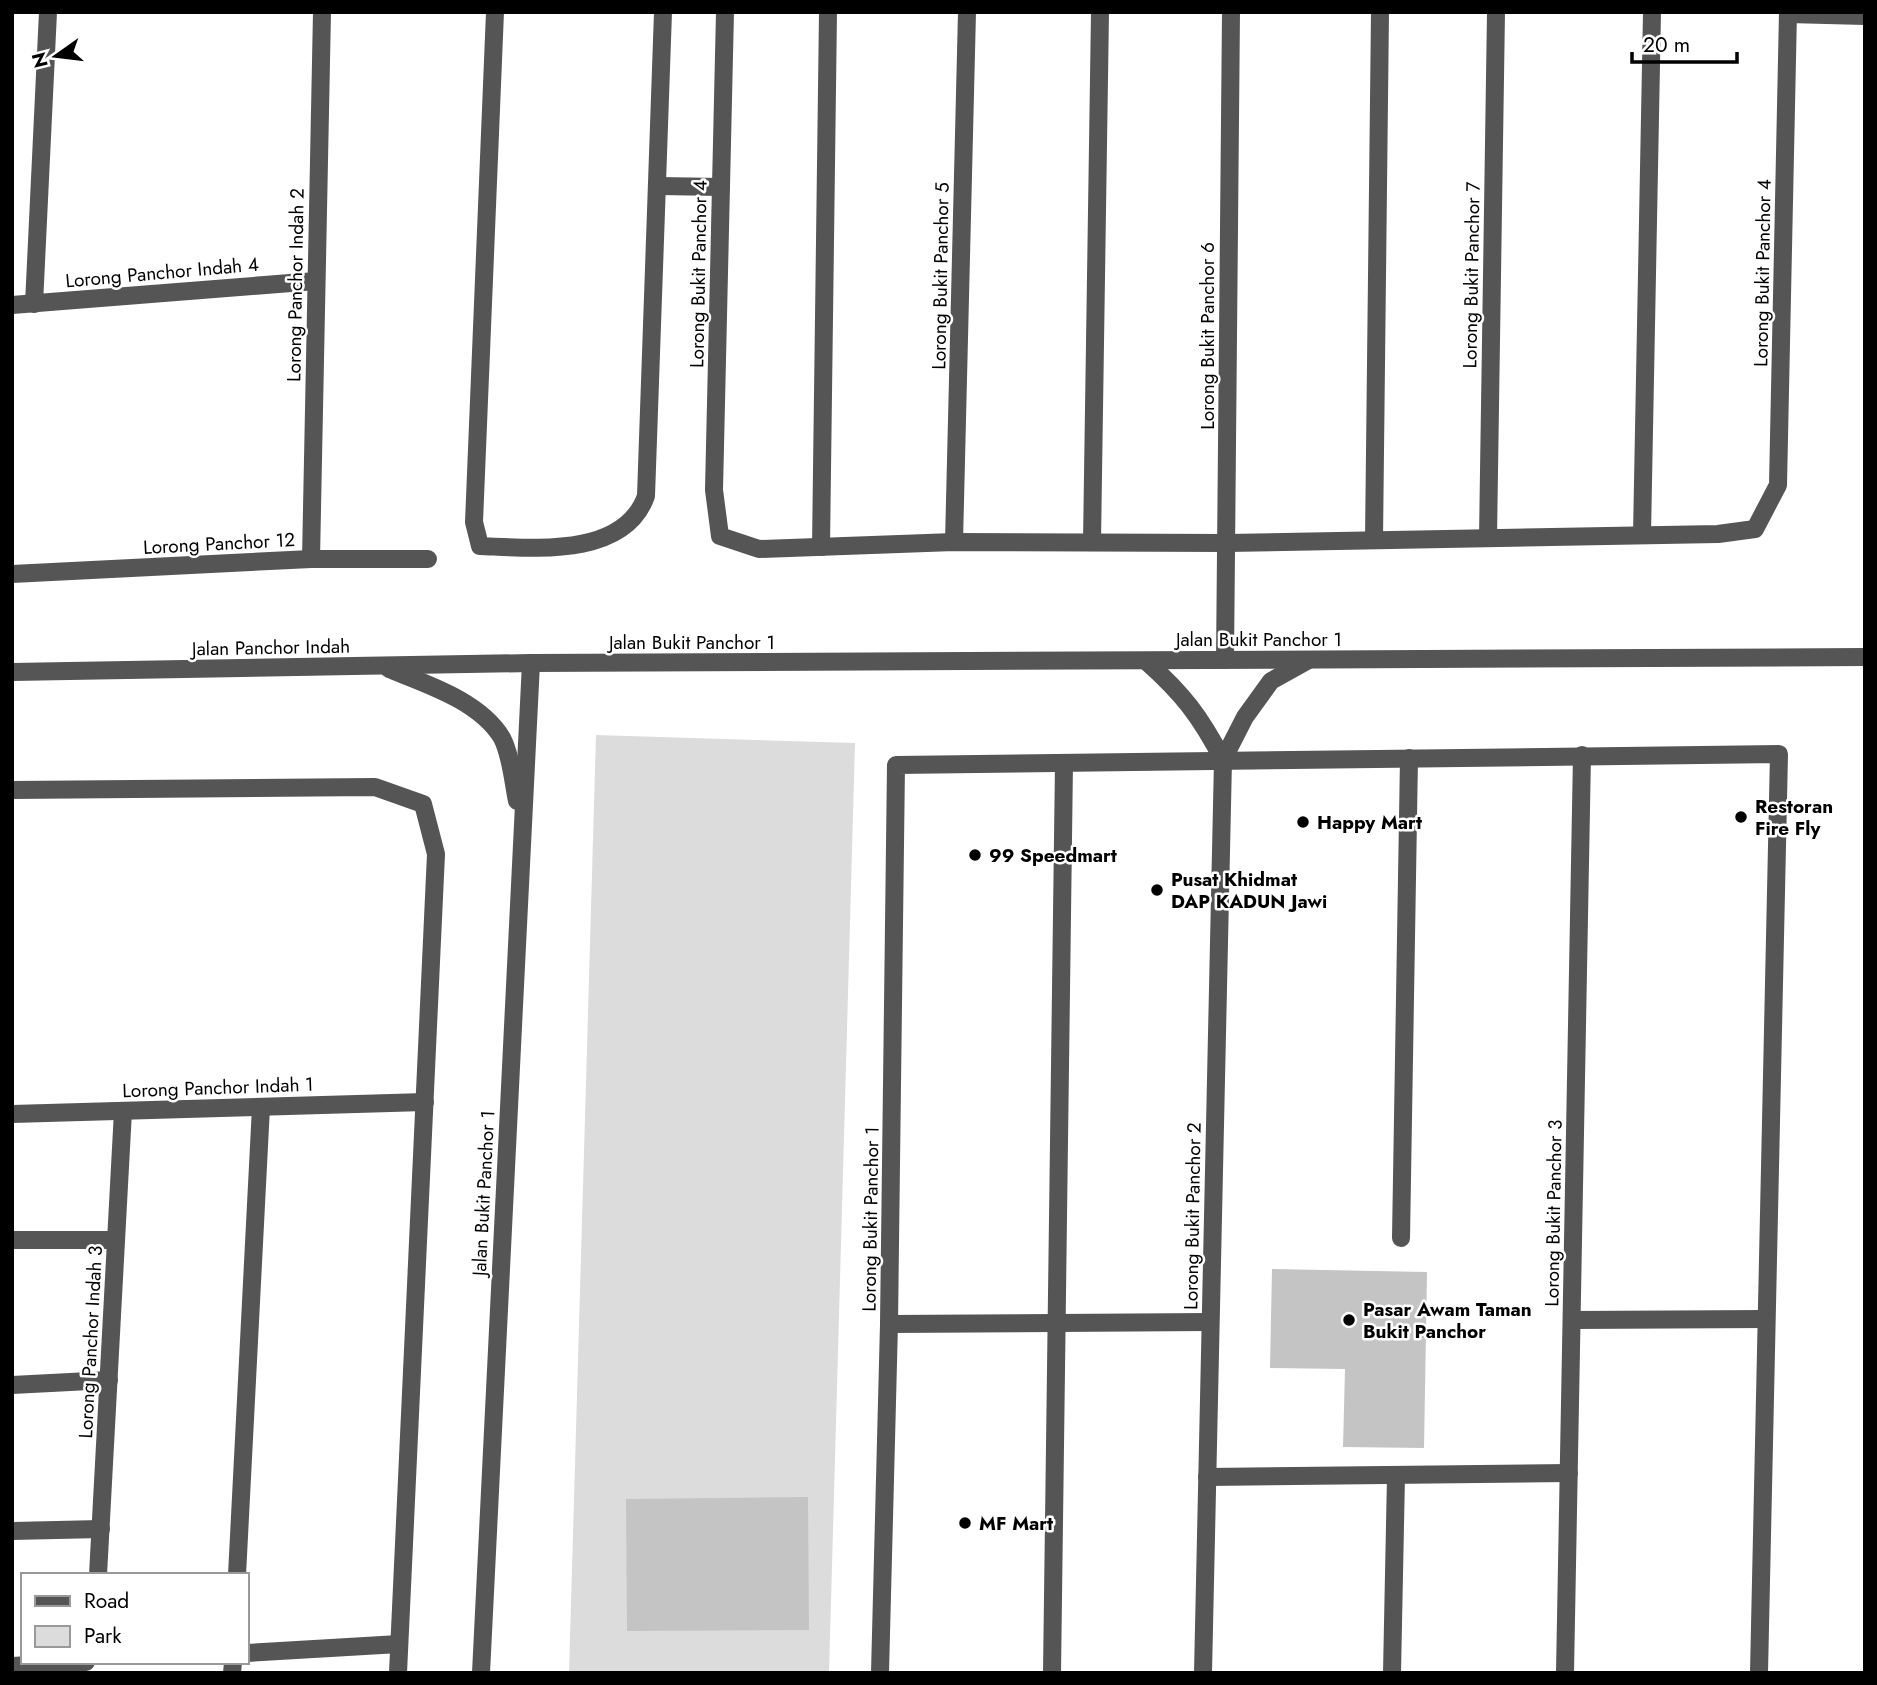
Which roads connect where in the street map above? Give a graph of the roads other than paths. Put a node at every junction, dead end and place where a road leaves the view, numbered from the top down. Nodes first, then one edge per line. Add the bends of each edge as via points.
1 (48, 12) edge
2 (322, 12) edge
3 (495, 12) edge
4 (663, 12) edge
5 (724, 12) edge
6 (828, 12) edge
7 (967, 12) edge
8 (1100, 12) edge
9 (1231, 12) edge
10 (1380, 12) edge
11 (1496, 12) edge
12 (1652, 12) edge
13 (1788, 13) edge
14 (1865, 16) edge
15 (659, 186) junction
16 (721, 187) junction
17 (316, 281) junction
18 (34, 304) junction
19 (12, 306) edge
20 (1642, 535) junction
21 (1488, 538) junction
22 (1374, 540) junction
23 (954, 542) junction
24 (1091, 542) junction
25 (1227, 542) junction
26 (821, 547) junction
27 (310, 559) junction
28 (428, 559) dead end
29 (12, 574) edge
30 (1865, 657) edge
31 (1310, 659) junction
32 (1225, 660) junction
33 (1146, 661) junction
34 (531, 663) junction
35 (382, 666) junction
36 (12, 672) edge
37 (1582, 755) junction
38 (1409, 758) junction
39 (1223, 760) junction
40 (1064, 763) junction
41 (12, 790) edge
42 (522, 820) junction
43 (425, 1102) junction
44 (261, 1107) junction
45 (123, 1111) junction
46 (12, 1114) edge
47 (1401, 1238) dead end
48 (12, 1240) edge
49 (116, 1240) junction
50 (1766, 1319) junction
51 (1572, 1320) junction
52 (1210, 1322) junction
53 (1056, 1323) junction
54 (889, 1324) junction
55 (109, 1380) junction
56 (12, 1385) edge
57 (1569, 1474) junction
58 (1396, 1476) junction
59 (1207, 1477) junction
60 (101, 1529) junction
61 (12, 1531) edge
62 (98, 1573) edge
63 (237, 1573) edge
64 (400, 1644) junction
65 (248, 1653) edge
66 (49, 1664) edge
67 (12, 1666) edge
68 (398, 1673) edge
69 (481, 1673) edge
70 (880, 1673) edge
71 (1052, 1673) edge
72 (1203, 1673) edge
73 (1392, 1673) edge
74 (1565, 1673) edge
75 (1759, 1673) edge

1 - 18 street
2 - 17 street, Lorong Panchor Indah 2
3 - 15 street via 474,522 480,546 554,549 616,534 640,514 646,496
4 - 15 street
5 - 16 street, Lorong Bukit Panchor 4
6 - 26 street
7 - 23 street, Lorong Bukit Panchor 5
8 - 24 street
9 - 25 street, Lorong Bukit Panchor 6
10 - 22 street
11 - 21 street, Lorong Bukit Panchor 7
12 - 20 street
13 - 14 street
13 - 20 street, Lorong Bukit Panchor 4 via 1778,485 1755,529
15 - 16 street
16 - 26 street, Lorong Bukit Panchor 4 via 714,490 720,536 759,549
17 - 18 street, Lorong Panchor Indah 4
17 - 27 street, Lorong Panchor Indah 2
18 - 19 street, Lorong Panchor Indah 4
20 - 21 street
21 - 22 street
22 - 25 street
23 - 24 street
23 - 26 street
24 - 25 street
25 - 32 street, Lorong Bukit Panchor 6
27 - 28 street, Lorong Panchor 12
27 - 29 street, Lorong Panchor 12
30 - 31 street, Jalan Bukit Panchor 1
31 - 32 street, Jalan Bukit Panchor 1
31 - 39 street via 1271,681
32 - 33 street, Jalan Bukit Panchor 1
33 - 34 street, Jalan Bukit Panchor 1
33 - 39 street via 1182,694
34 - 35 street, Jalan Panchor Indah
34 - 42 street, Jalan Bukit Panchor 1
35 - 36 street, Jalan Panchor Indah
35 - 42 street via 464,703 491,724 503,740
37 - 38 street
37 - 50 street via 1779,754
37 - 51 street, Lorong Bukit Panchor 3
38 - 39 street
38 - 47 street
39 - 40 street
39 - 52 street, Lorong Bukit Panchor 2
40 - 53 street
40 - 54 street, Lorong Bukit Panchor 1 via 896,765
41 - 43 street via 374,787 423,804 436,854
42 - 69 street, Jalan Bukit Panchor 1
43 - 44 street, Lorong Panchor Indah 1
43 - 64 street
44 - 45 street, Lorong Panchor Indah 1
44 - 63 street
45 - 46 street, Lorong Panchor Indah 1
45 - 49 street, Lorong Panchor Indah 3
48 - 49 street
49 - 55 street, Lorong Panchor Indah 3
50 - 51 street
50 - 75 street
51 - 57 street, Lorong Bukit Panchor 3
52 - 53 street
52 - 59 street, Lorong Bukit Panchor 2
53 - 54 street
53 - 71 street
54 - 70 street, Lorong Bukit Panchor 1
55 - 56 street
55 - 60 street, Lorong Panchor Indah 3
57 - 58 street
57 - 74 street, Lorong Bukit Panchor 3
58 - 59 street
58 - 73 street
59 - 72 street, Lorong Bukit Panchor 2
60 - 61 street
60 - 62 street, Lorong Panchor Indah 3
64 - 65 street
64 - 68 street
66 - 67 street

